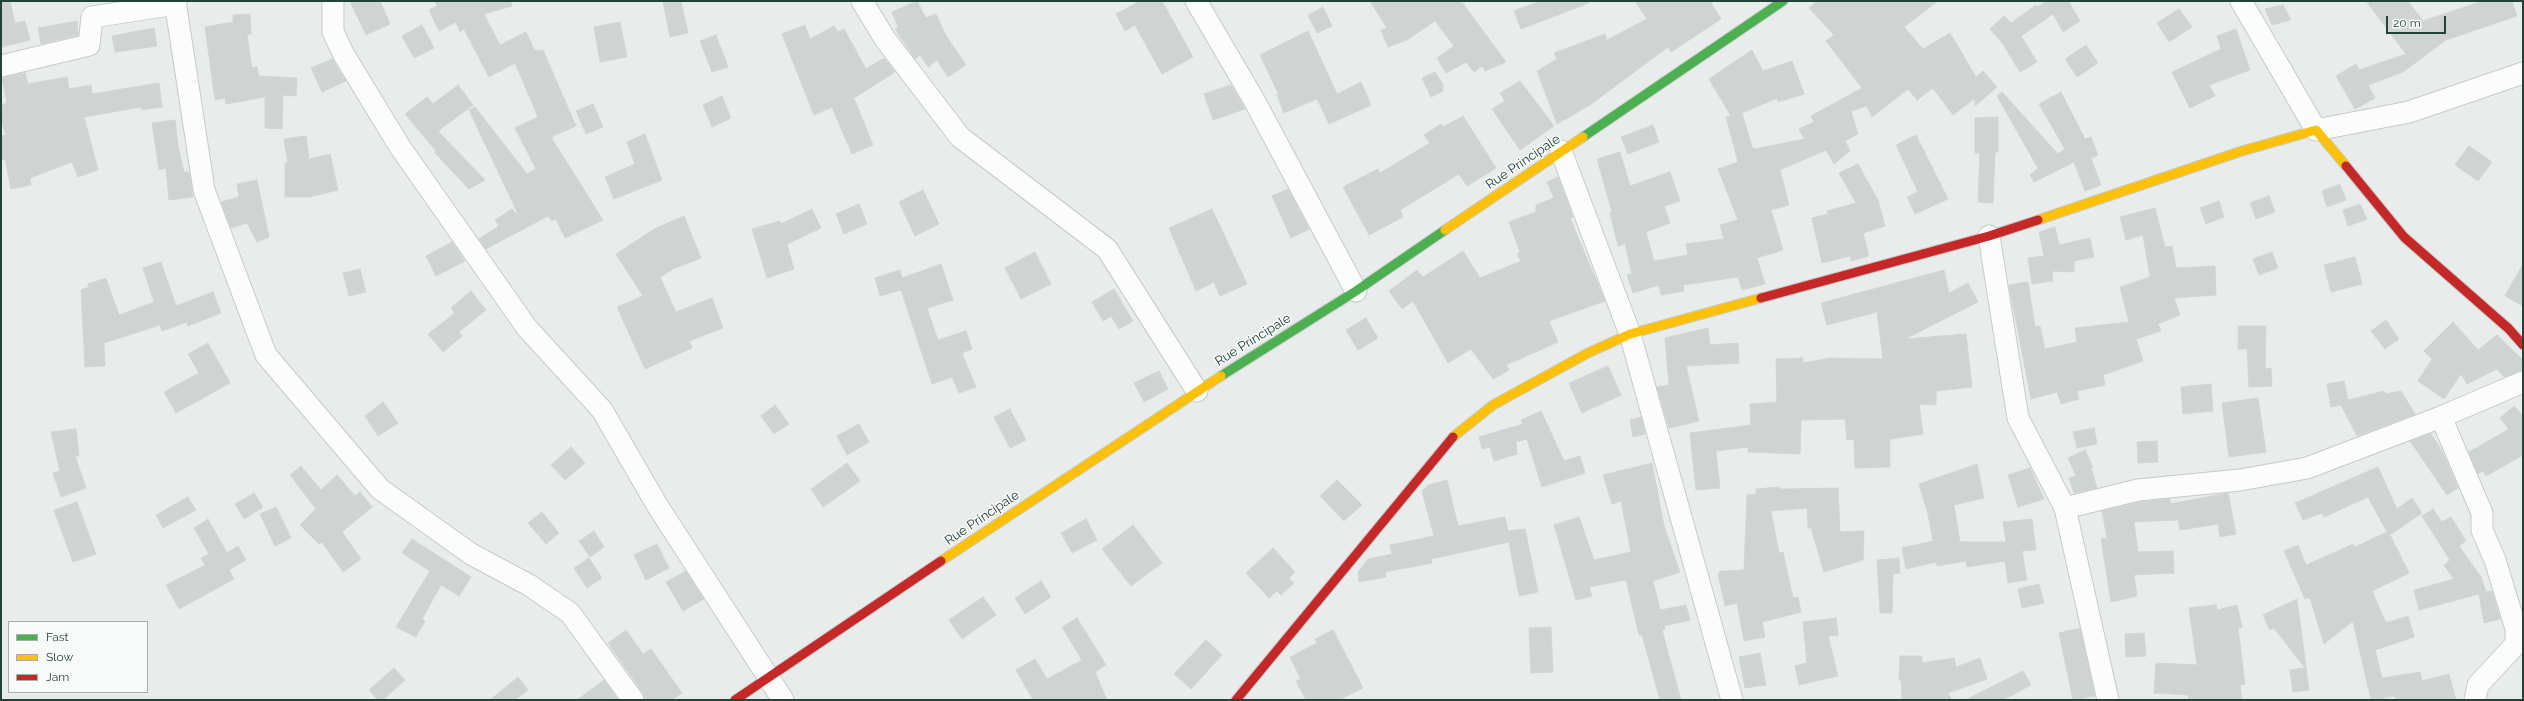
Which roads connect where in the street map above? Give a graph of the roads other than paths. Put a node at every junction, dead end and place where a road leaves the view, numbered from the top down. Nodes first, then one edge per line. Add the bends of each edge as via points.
1 (333, 1) edge
2 (862, 1) edge
3 (1196, 1) edge
4 (1783, 1) edge
5 (2241, 1) edge
6 (175, 2) edge
7 (1, 66) edge
8 (2523, 73) edge
9 (2316, 130) junction
10 (1561, 151) junction
11 (1989, 236) junction
12 (1356, 291) junction
13 (1630, 334) junction
14 (2523, 344) edge
15 (2523, 382) edge
16 (1197, 391) junction
17 (2441, 417) junction
18 (2064, 508) junction
19 (769, 675) junction
20 (2114, 698) edge
21 (633, 700) edge
22 (735, 700) edge
23 (783, 700) edge
24 (1236, 700) edge
25 (1732, 700) edge
26 (2475, 700) edge

1 - 19 street via 333,32 400,148 527,328 602,410 657,505
2 - 16 street via 885,39 960,136 1106,249
3 - 12 street via 1254,100
4 - 10 street, Rue Principale
5 - 9 street
6 - 7 street via 92,17 89,45
6 - 21 street via 204,190 266,355 380,489 471,554 529,585 570,613
8 - 9 street via 2409,112
9 - 11 street via 2242,151
9 - 14 street via 2404,237
10 - 12 street, Rue Principale
10 - 13 street
11 - 13 street
11 - 18 street via 2018,418
12 - 16 street, Rue Principale
13 - 24 street via 1588,353 1494,405 1451,438
13 - 25 street
15 - 17 street
16 - 19 street, Rue Principale
17 - 18 street via 2307,468 2240,480 2138,490
17 - 26 street via 2482,513 2482,530 2495,560 2516,629 2516,644 2478,685
18 - 20 street via 2099,664
19 - 22 street, Rue Principale
19 - 23 street

